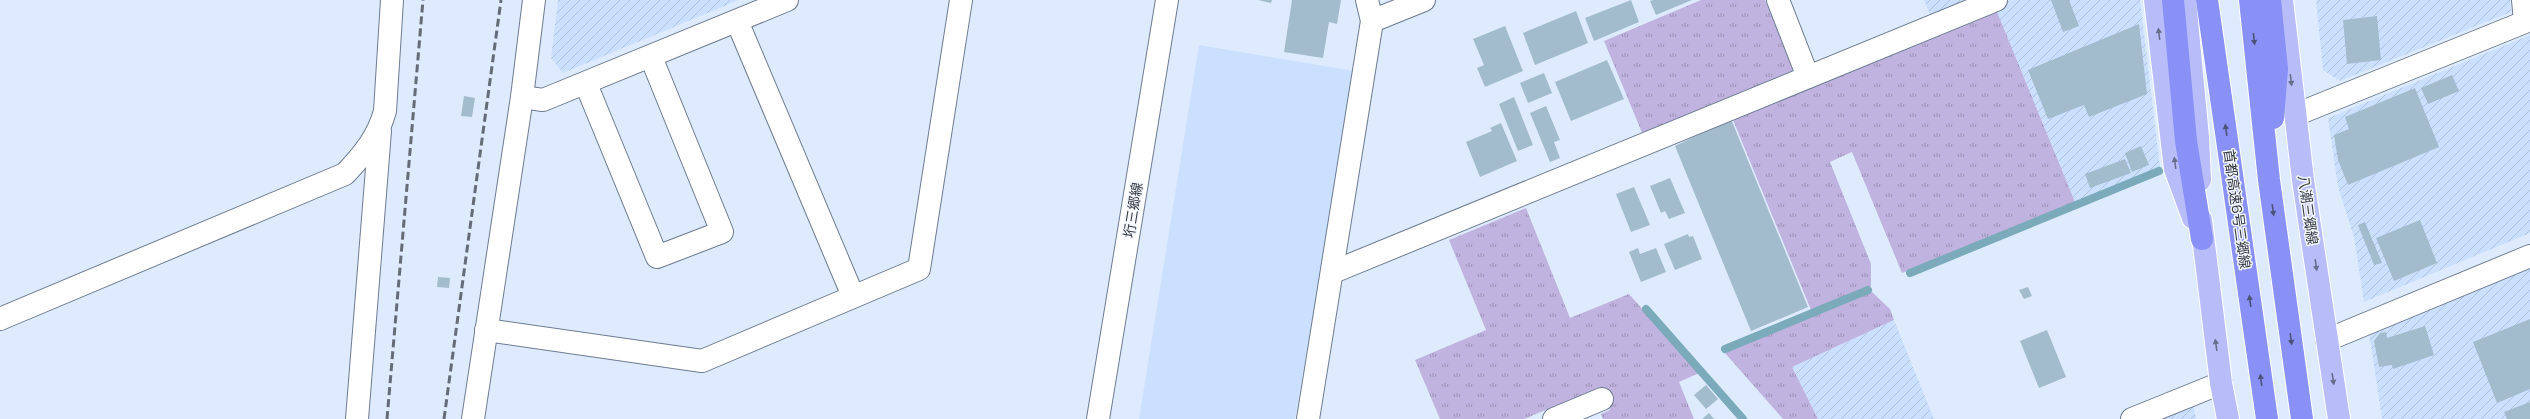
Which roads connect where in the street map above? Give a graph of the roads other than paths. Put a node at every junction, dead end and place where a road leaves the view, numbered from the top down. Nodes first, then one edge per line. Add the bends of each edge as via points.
1 (392, 0) edge
2 (534, 0) edge
3 (787, 0) edge
4 (961, 0) edge
5 (1167, 0) edge
6 (1367, 0) edge
7 (1424, 0) edge
8 (1778, 0) edge
9 (1996, 0) edge
10 (2155, 0) edge
11 (2173, 0) edge
12 (2185, 0) edge
13 (2207, 0) edge
14 (2250, 0) edge
15 (2270, 0) edge
16 (2282, 0) edge
17 (2524, 0) edge
18 (737, 21) junction
19 (1372, 21) junction
20 (2528, 21) edge
21 (651, 56) junction
22 (1808, 77) junction
23 (586, 84) junction
24 (522, 97) junction
25 (2295, 115) junction
26 (381, 128) junction
27 (2269, 180) junction
28 (2202, 239) junction
29 (2530, 256) edge
30 (1333, 272) junction
31 (853, 296) junction
32 (0, 319) edge
33 (486, 330) junction
34 (2327, 340) junction
35 (2221, 383) junction
36 (1602, 399) dead end
37 (357, 419) edge
38 (473, 419) edge
39 (1098, 419) edge
40 (1308, 419) edge
41 (1554, 419) edge
42 (2132, 419) edge
43 (2228, 419) edge
44 (2267, 419) edge
45 (2302, 419) edge
46 (2339, 419) edge

1 - 26 street via 385,111
2 - 24 street
3 - 18 street
4 - 31 street via 919,269
5 - 39 street, 垳三郷線
6 - 19 street
7 - 19 street
8 - 22 street
9 - 22 street
28 -> 10 main road via 2175,169
11 - 28 highway via 2186,141
12 - 28 main road via 2198,137
44 -> 13 highway, 首都高速6号三郷線
14 -> 27 highway
15 - 27 highway via 2276,69
16 -> 25 main road, 八潮三郷線
17 - 20 street
18 - 21 street
18 - 31 street
19 - 30 street
20 - 25 street
21 - 23 street
21 - 23 street via 722,232 657,257
22 - 30 street
23 - 24 street via 543,100
24 - 33 street
25 -> 34 main road, 八潮三郷線
26 - 32 street via 364,153 345,174
26 - 37 street
27 -> 45 highway
35 -> 28 main road
29 - 34 street
30 - 40 street
31 - 33 street via 702,361
33 - 38 street
34 -> 46 main road, 八潮三郷線
35 - 42 street
35 - 43 main road
36 - 41 street

